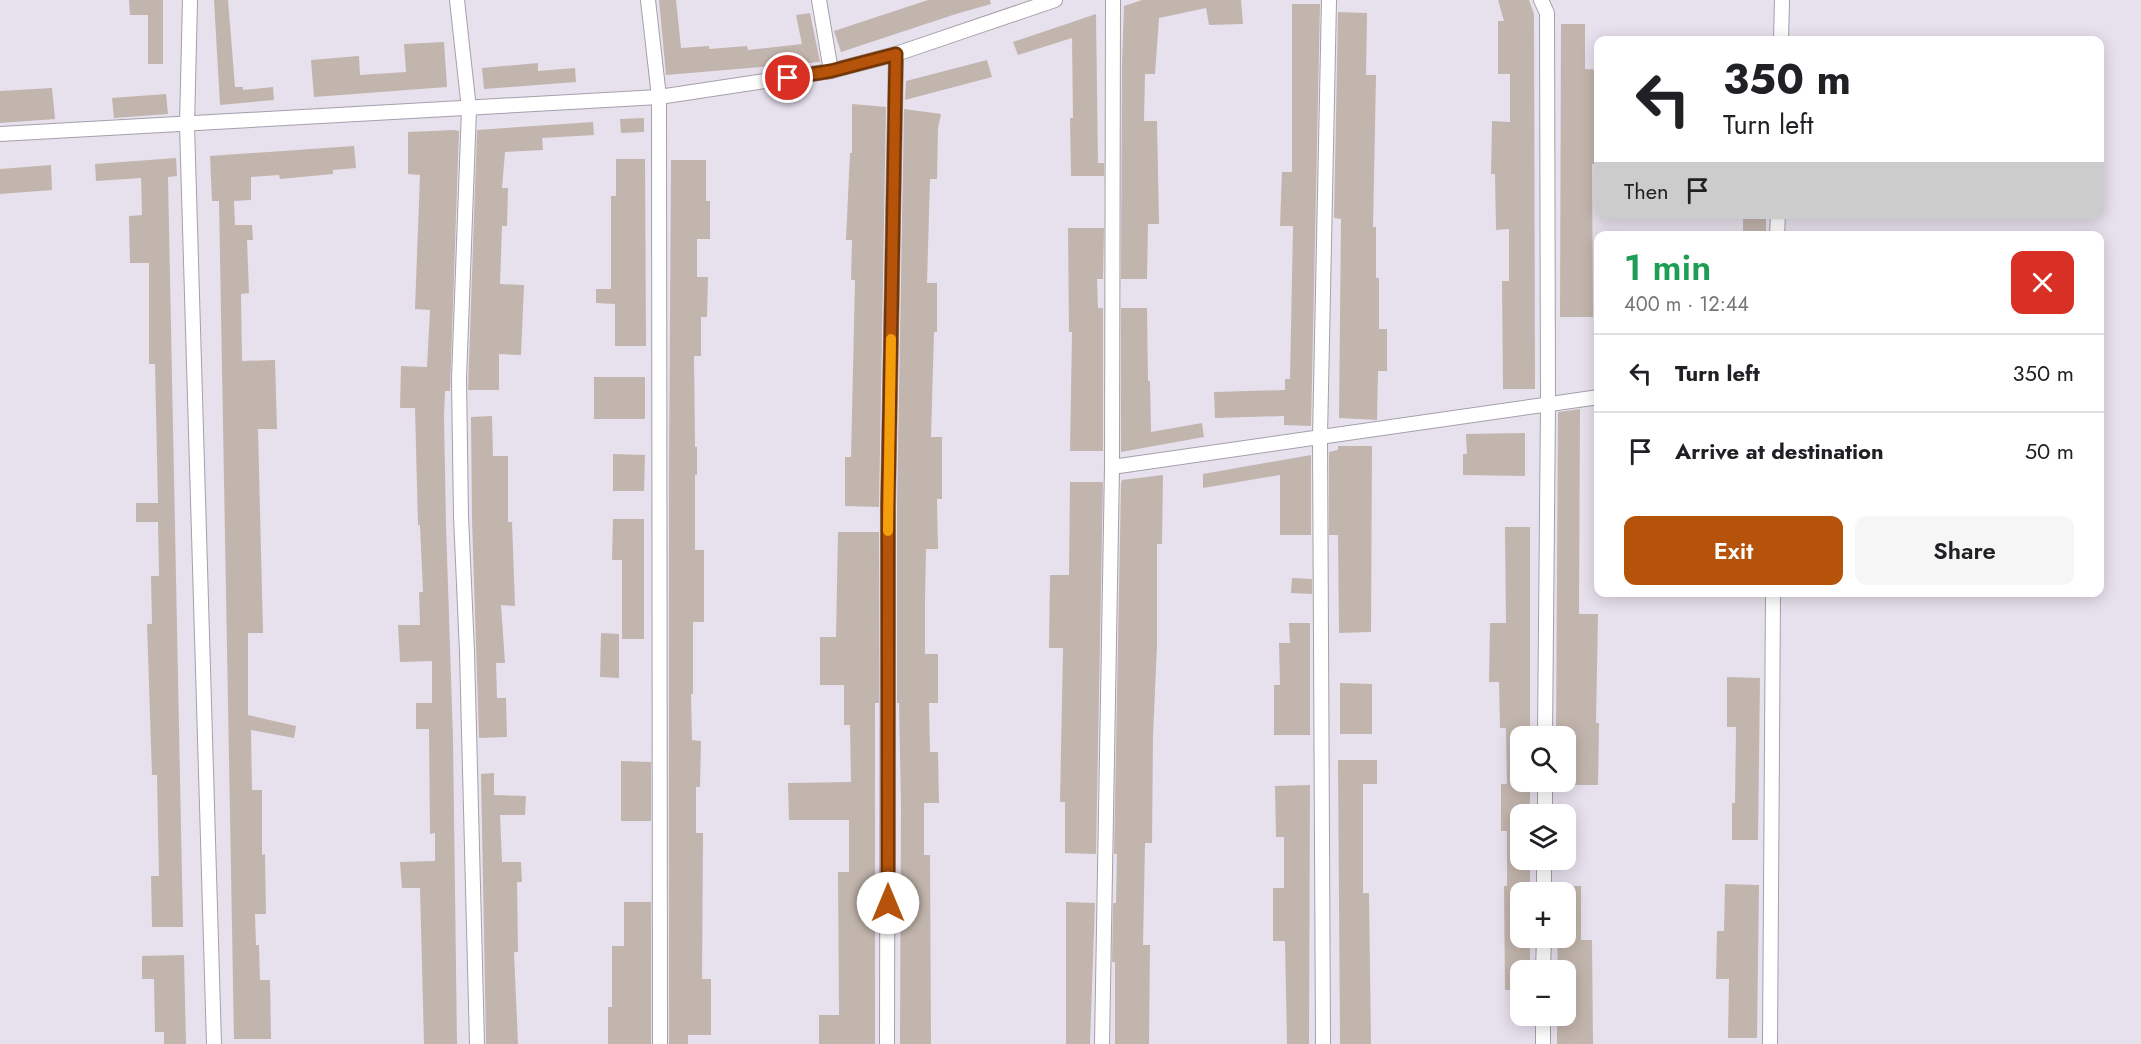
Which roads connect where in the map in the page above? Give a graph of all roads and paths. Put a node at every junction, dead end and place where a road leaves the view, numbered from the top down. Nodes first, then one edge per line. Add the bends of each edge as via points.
1 (190, 0) edge
2 (458, 0) edge
3 (648, 0) edge
4 (819, 0) edge
5 (1055, 0) edge
6 (1113, 0) edge
7 (1329, 0) edge
8 (1541, 0) edge
9 (1782, 0) edge
10 (1781, 36) edge
11 (896, 54) junction
12 (831, 71) junction
13 (659, 97) junction
14 (469, 109) junction
15 (187, 125) junction
16 (0, 134) edge
17 (1594, 397) edge
18 (1548, 404) junction
19 (1320, 437) junction
20 (1112, 467) junction
21 (1773, 597) edge
22 (1545, 726) edge
23 (1543, 1026) edge
24 (214, 1044) edge
25 (477, 1044) edge
26 (660, 1044) edge
27 (887, 1044) edge
28 (1102, 1044) edge
29 (1323, 1044) edge
30 (1543, 1044) edge
31 (1770, 1044) edge

1 - 15 street
2 - 14 street
3 - 13 street
4 - 12 street
5 - 11 street
6 - 20 street
7 - 19 street
8 - 18 street via 1547,13
9 - 10 street
11 - 12 street
11 - 27 street via 888,505
12 - 13 street
13 - 14 street
13 - 26 street
14 - 15 street
14 - 25 street via 459,379
15 - 16 street
15 - 24 street
17 - 18 street
18 - 19 street
18 - 22 street
19 - 20 street
19 - 29 street
20 - 28 street
21 - 31 street
23 - 30 street

